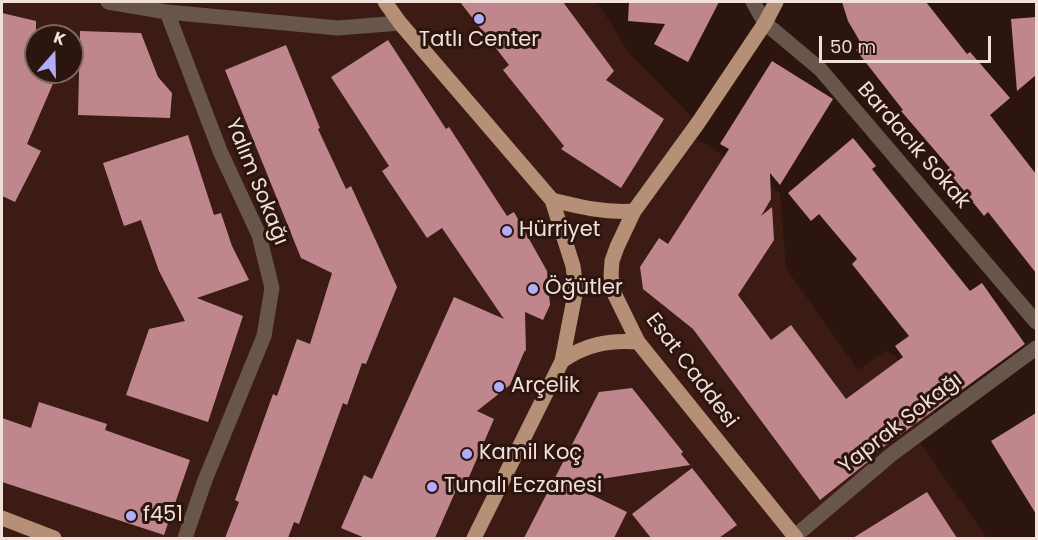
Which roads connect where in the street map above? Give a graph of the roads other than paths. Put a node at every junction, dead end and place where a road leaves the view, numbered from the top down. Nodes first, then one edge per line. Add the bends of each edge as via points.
1 (108, 2) edge
2 (385, 2) edge
3 (753, 2) edge
4 (776, 2) edge
5 (167, 12) junction
6 (400, 23) junction
7 (765, 23) junction
8 (552, 200) junction
9 (634, 211) junction
10 (1036, 322) edge
11 (638, 342) junction
12 (1036, 348) edge
13 (562, 360) junction
14 (2, 518) edge
15 (54, 538) edge
16 (185, 538) edge
17 (474, 538) edge
18 (795, 538) edge

1 - 5 street
2 - 6 main road
3 - 7 street, Bardacık Sokak
4 - 7 main road, Esat Caddesi
5 - 6 street via 338,28
5 - 16 street, Yalım Sokağı via 220,152 259,235 272,288 264,336
6 - 8 main road
7 - 9 main road, Esat Caddesi
7 - 10 street, Bardacık Sokak via 820,69
8 - 9 main road via 593,210
8 - 13 main road via 573,266 576,289
9 - 11 main road, Esat Caddesi via 612,261 611,276 614,293
11 - 13 main road via 599,343
11 - 18 main road, Esat Caddesi
12 - 18 street, Yaprak Sokağı via 892,454
13 - 17 main road
14 - 15 main road

